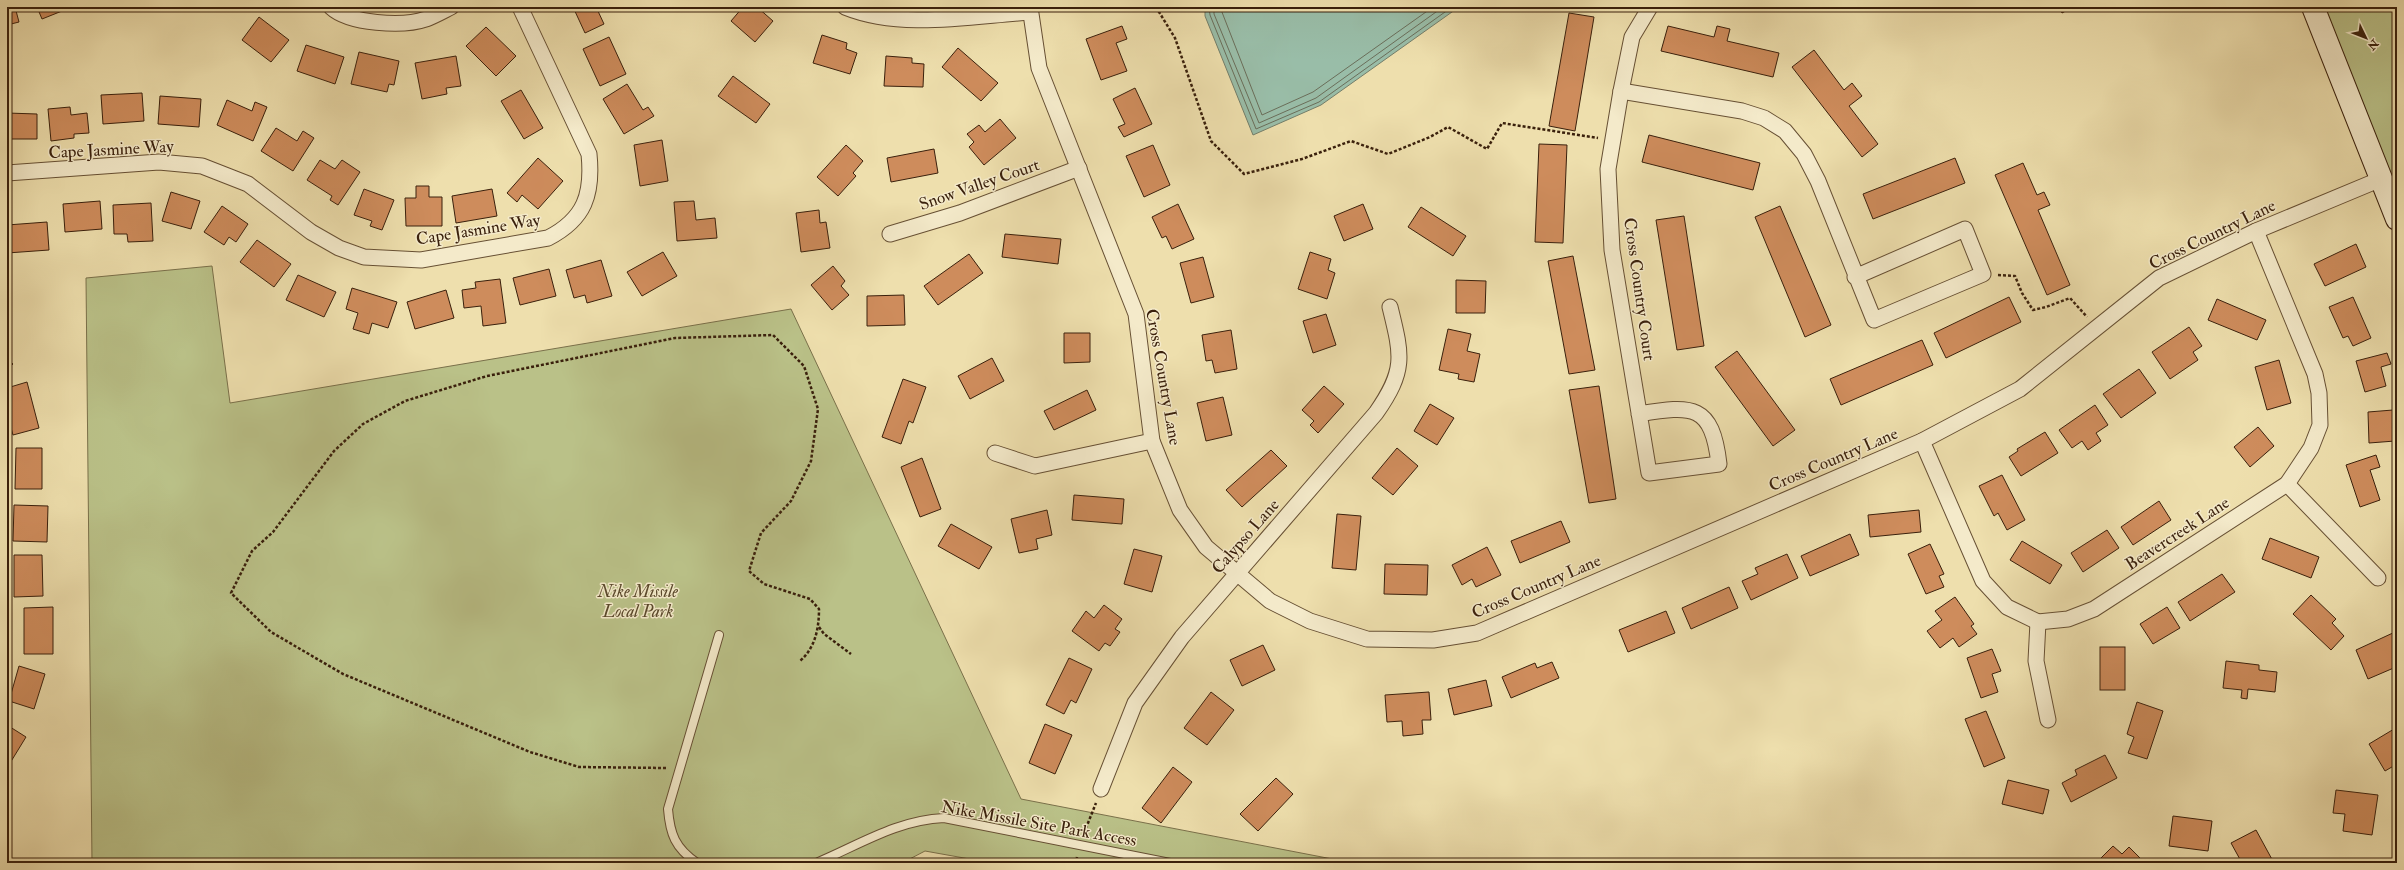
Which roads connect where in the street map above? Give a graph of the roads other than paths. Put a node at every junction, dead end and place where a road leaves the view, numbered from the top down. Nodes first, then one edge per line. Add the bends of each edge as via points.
1 (331, 7) edge
2 (451, 7) edge
3 (520, 7) edge
4 (845, 7) edge
5 (1650, 7) edge
6 (2313, 7) edge
7 (1030, 9) edge
8 (1620, 91) junction
9 (1079, 168) junction
10 (7, 173) edge
11 (2381, 179) junction
12 (2397, 219) edge
13 (2256, 231) junction
14 (890, 234) dead end
15 (1855, 277) junction
16 (1390, 307) dead end
17 (1639, 414) junction
18 (1152, 441) junction
19 (1922, 441) junction
20 (995, 453) dead end
21 (2287, 484) junction
22 (1238, 573) junction
23 (2378, 578) dead end
24 (2038, 622) junction
25 (719, 636) dead end
26 (2048, 720) dead end
27 (1101, 789) road end
28 (697, 863) edge
29 (816, 863) edge
30 (1170, 863) edge

1 - 2 street via 336,12 369,21 406,24 426,19
3 - 10 street, Cape Jasmine Way via 590,154 591,175 585,206 563,231 548,238 422,260 364,257 340,248 311,232 248,184 202,166 159,162
4 - 7 street via 860,13 887,18 925,20
5 - 8 street, Cross Country Court via 1632,37
6 - 11 street
7 - 9 street, Cross Country Lane via 1039,68
8 - 15 street via 1742,111 1764,118 1785,131 1804,154 1818,181
8 - 17 street, Cross Country Court via 1608,169 1612,250
9 - 14 street, Snow Valley Court via 960,213
9 - 18 street, Cross Country Lane via 1136,314
11 - 12 street
11 - 13 street, Cross Country Lane
13 - 19 street, Cross Country Lane via 2159,278 2020,389
13 - 21 street, Beavercreek Lane via 2315,374 2319,393 2320,425 2311,448
15 - 15 street via 1874,320 1983,274 1965,229
16 - 22 street, Calypso Lane via 1400,349 1399,366 1385,400
17 - 17 street, Cross Country Court via 1649,473 1719,464 1716,440 1707,419 1693,411 1674,408
18 - 20 street via 1035,466
18 - 22 street, Cross Country Lane via 1180,510 1206,547
19 - 22 street, Cross Country Lane via 1477,633 1433,640 1367,639 1310,622 1270,601
19 - 24 street via 1983,580 2006,607
21 - 23 street
21 - 24 street, Beavercreek Lane via 2094,609 2068,619
22 - 27 street, Calypso Lane via 1182,637 1135,703
24 - 26 street via 2036,661
25 - 28 lane via 668,809 671,836
29 - 30 lane, Nike Missile Site Park Access via 874,835 931,818 944,818

